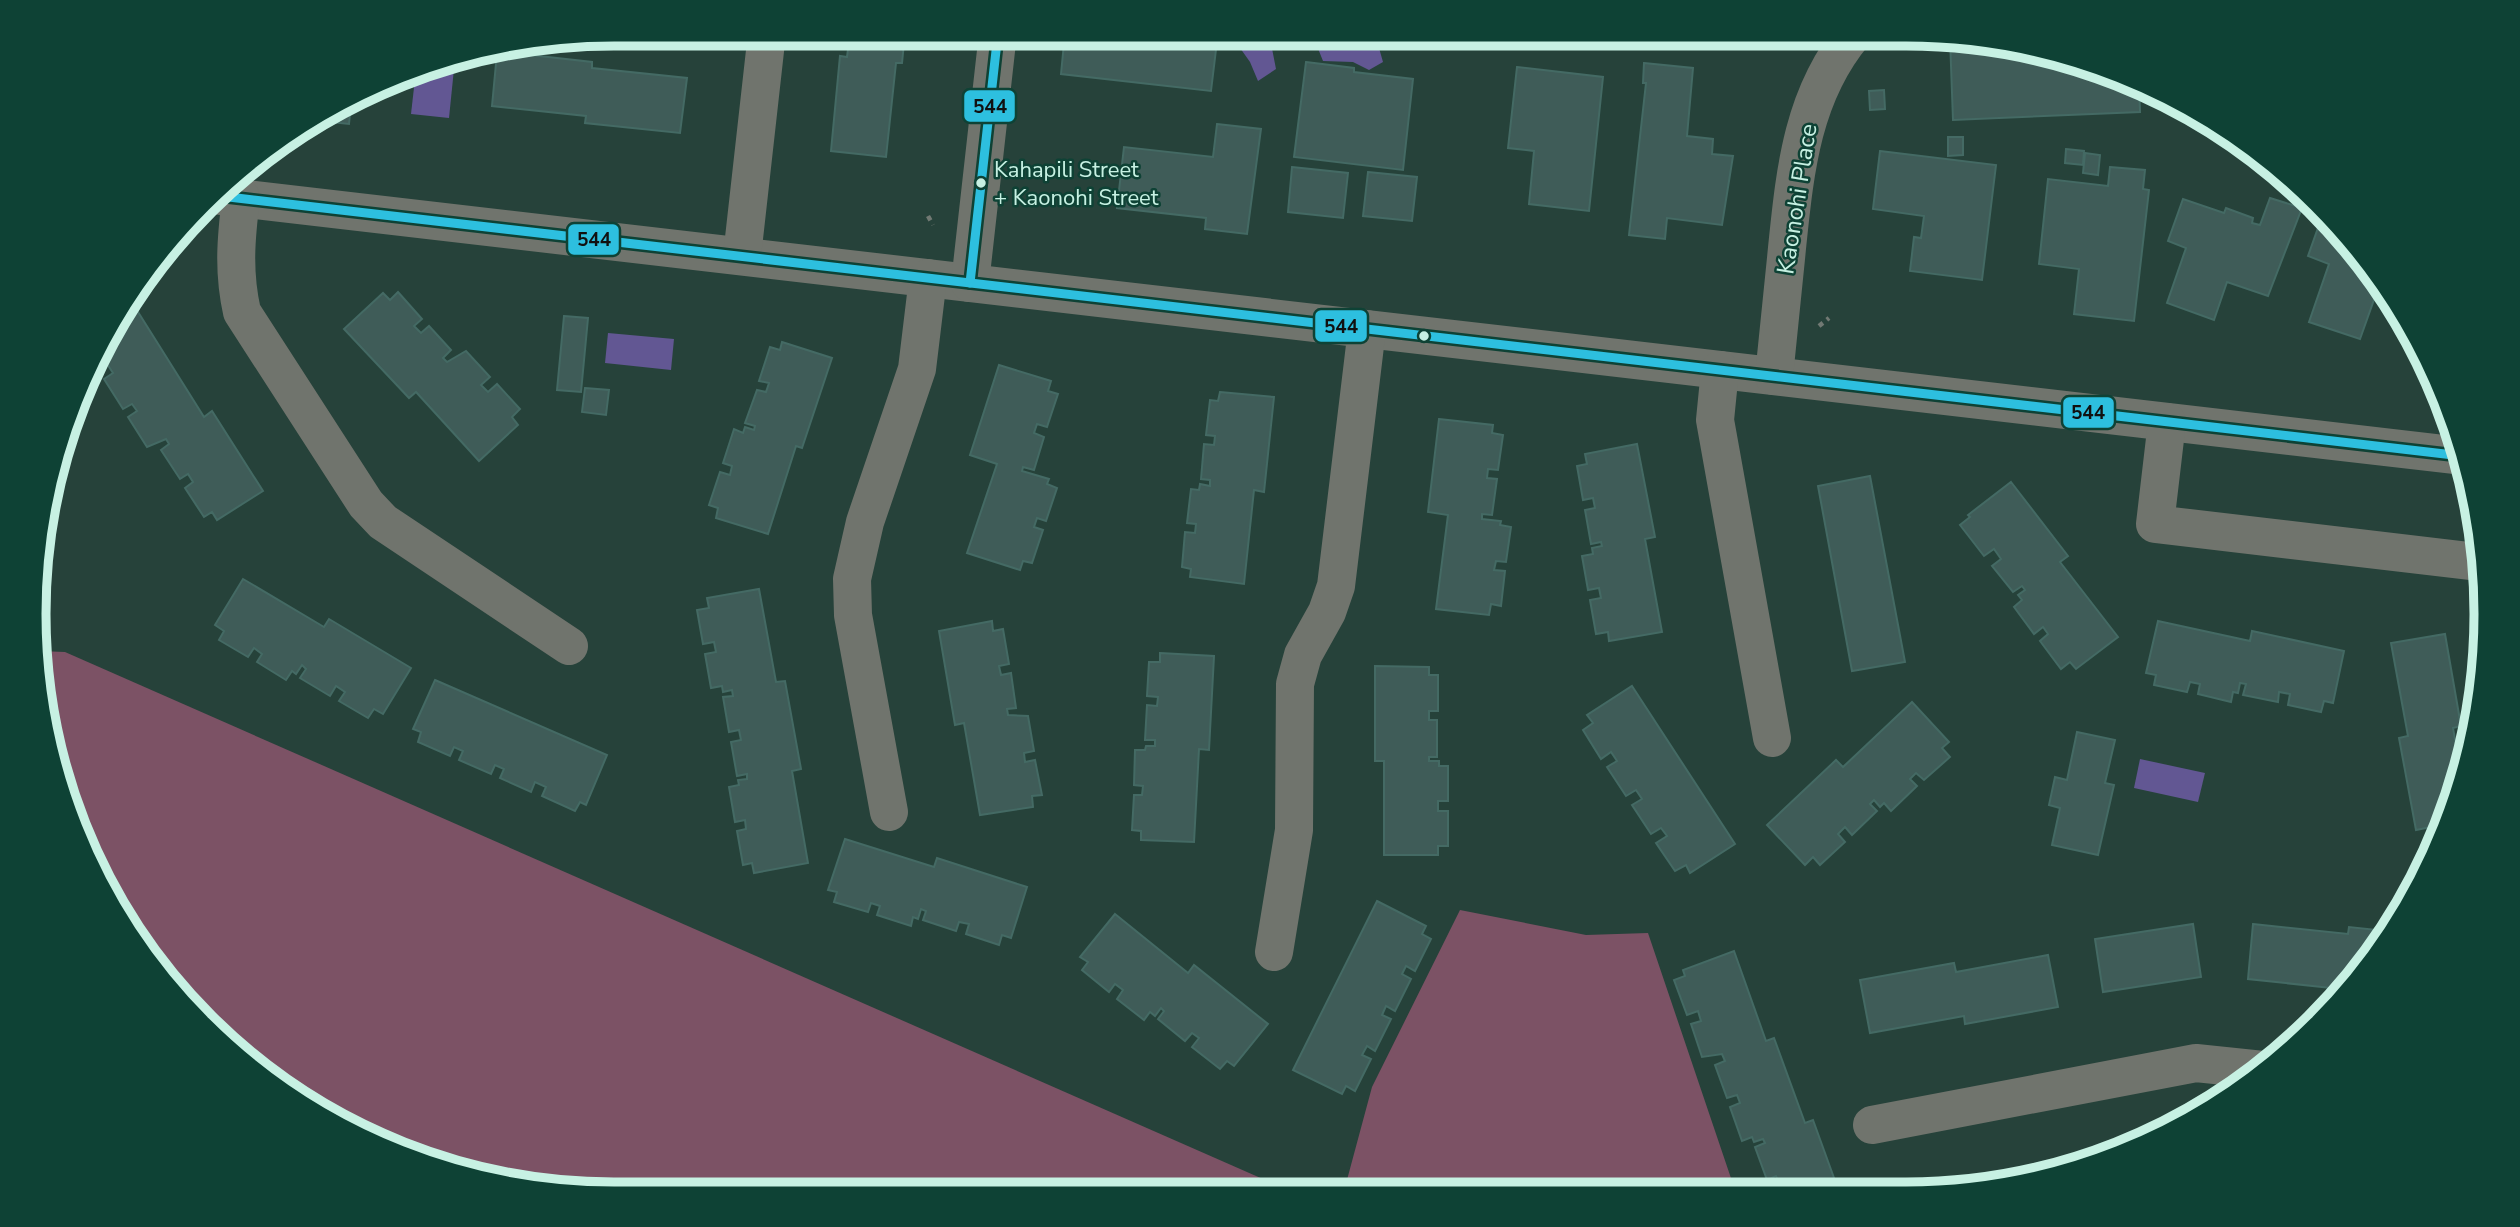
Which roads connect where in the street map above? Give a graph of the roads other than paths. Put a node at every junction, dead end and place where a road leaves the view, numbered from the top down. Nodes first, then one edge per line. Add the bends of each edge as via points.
1 (766, 46) edge
2 (997, 46) edge
3 (1844, 46) edge
4 (231, 197) edge
5 (742, 256) junction
6 (928, 278) junction
7 (970, 283) junction
8 (1367, 329) junction
9 (1720, 370) junction
10 (1774, 376) junction
11 (2167, 422) junction
12 (2451, 455) edge
13 (2472, 561) edge
14 (569, 646) dead end
15 (1772, 738) dead end
16 (889, 812) dead end
17 (1274, 952) dead end
18 (2246, 1068) edge
19 (1872, 1125) dead end

1 - 5 street
2 - 7 street
3 - 10 street, Kaonohi Place via 1814,97 1803,135 1794,178
4 - 5 street
4 - 14 street via 234,281 242,312 366,504 399,534
5 - 6 street
6 - 7 street
6 - 16 street via 917,369 865,522 852,579 853,615
7 - 8 street
8 - 9 street
8 - 17 street via 1336,586 1303,654 1295,684 1294,830
9 - 10 street
9 - 15 street via 1715,420
10 - 11 street
11 - 12 street
11 - 13 street via 2155,524
18 - 19 street via 2196,1063

